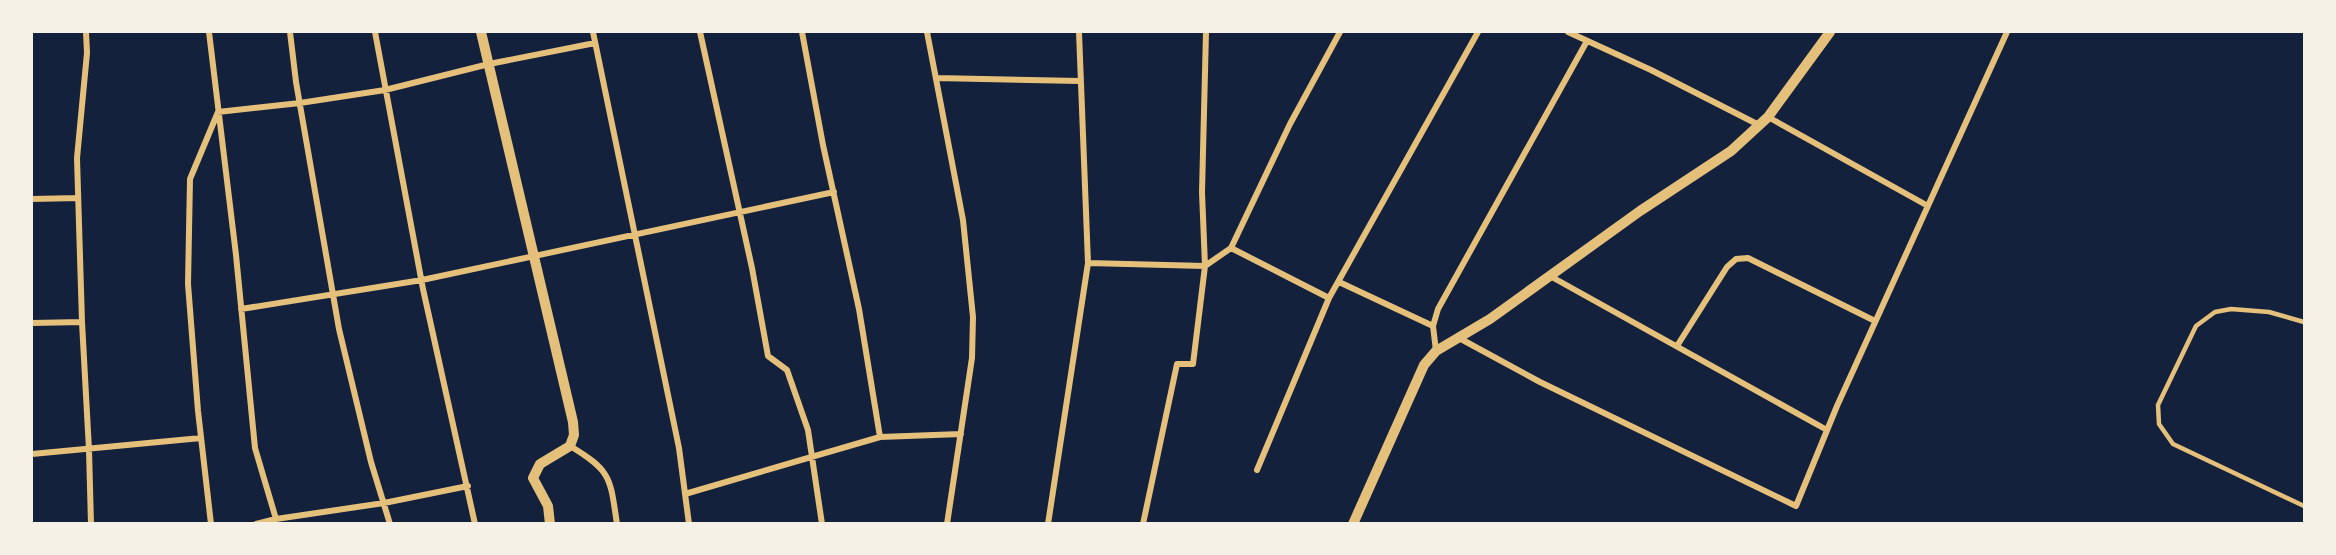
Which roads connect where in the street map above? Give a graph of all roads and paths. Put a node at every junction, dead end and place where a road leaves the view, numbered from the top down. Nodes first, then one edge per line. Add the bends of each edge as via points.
1 (86, 32) edge
2 (209, 32) edge
3 (290, 32) edge
4 (375, 32) edge
5 (481, 32) edge
6 (593, 32) edge
7 (700, 32) edge
8 (802, 32) edge
9 (927, 32) edge
10 (1079, 32) edge
11 (1206, 32) edge
12 (1340, 32) edge
13 (1478, 32) edge
14 (1568, 32) edge
15 (1830, 32) edge
16 (2007, 32) edge
17 (1587, 41) junction
18 (595, 43) junction
19 (489, 64) junction
20 (936, 78) junction
21 (1080, 81) junction
22 (385, 90) junction
23 (300, 103) junction
24 (218, 112) junction
25 (1768, 117) junction
26 (1760, 125) junction
27 (834, 192) junction
28 (78, 198) junction
29 (32, 199) edge
30 (1928, 206) junction
31 (740, 213) junction
32 (635, 233) junction
33 (1231, 248) junction
34 (532, 256) junction
35 (1088, 263) junction
36 (1205, 266) junction
37 (1550, 276) junction
38 (422, 279) junction
39 (1339, 282) junction
40 (333, 296) junction
41 (1329, 298) junction
42 (241, 309) junction
43 (1875, 321) junction
44 (82, 322) junction
45 (2304, 322) edge
46 (32, 323) edge
47 (1433, 326) junction
48 (1458, 338) junction
49 (1677, 346) junction
50 (1436, 351) junction
51 (1827, 430) junction
52 (961, 434) junction
53 (880, 437) junction
54 (201, 438) junction
55 (570, 446) junction
56 (89, 450) junction
57 (32, 454) edge
58 (812, 457) junction
59 (1257, 470) dead end
60 (468, 486) junction
61 (685, 494) junction
62 (384, 503) junction
63 (2304, 506) edge
64 (276, 519) junction
65 (91, 524) edge
66 (211, 524) edge
67 (256, 524) edge
68 (390, 524) edge
69 (475, 524) edge
70 (550, 524) edge
71 (617, 524) edge
72 (689, 524) edge
73 (822, 524) edge
74 (947, 524) edge
75 (1048, 524) edge
76 (1143, 524) edge
77 (1353, 524) edge

1 - 28 street
2 - 24 street
3 - 23 street
4 - 22 street
5 - 19 street
6 - 18 street
7 - 31 street
8 - 27 street
9 - 20 street
10 - 21 street
11 - 36 street via 1202,192
12 - 33 street via 1290,124
13 - 39 street
14 - 17 street
15 - 25 street
16 - 30 street
17 - 26 street
17 - 47 street via 1438,309
18 - 19 street
18 - 32 street
19 - 22 street
19 - 34 street
20 - 21 street
20 - 52 street via 963,220 973,317 972,358
21 - 35 street
22 - 23 street
22 - 38 street
23 - 24 street
23 - 40 street
24 - 42 street
24 - 54 street via 190,180 188,284
25 - 26 street
25 - 30 street
26 - 37 street via 1731,151
27 - 31 street
27 - 53 street
28 - 29 street
28 - 44 street
30 - 43 street
31 - 32 street
31 - 58 street via 768,356 787,370 808,430
32 - 34 street
32 - 61 street
33 - 36 street
33 - 41 street
34 - 38 street
34 - 55 street via 567,393 574,435
35 - 36 street
35 - 75 street
36 - 76 street via 1193,364 1177,364
37 - 48 street
37 - 49 street
38 - 40 street
38 - 60 street
39 - 41 street
39 - 47 street
40 - 42 street
40 - 62 street
41 - 59 street
42 - 64 street via 255,448
43 - 49 street via 1748,258 1736,259
43 - 51 street
44 - 46 street
44 - 56 street
45 - 63 lane via 2269,312 2215,312 2196,326 2158,405 2159,424 2173,444
47 - 50 street
48 - 50 street
48 - 51 street via 1796,506
49 - 51 street
50 - 77 street via 1424,365
52 - 53 street
52 - 74 street
53 - 58 street
54 - 56 street
54 - 66 street
55 - 70 street via 540,464 533,478 548,506
55 - 71 street via 605,471 611,482
56 - 57 street
56 - 65 street
58 - 61 street
58 - 73 street
60 - 62 street
60 - 69 street
61 - 72 street
62 - 64 street
62 - 68 street
64 - 67 street

